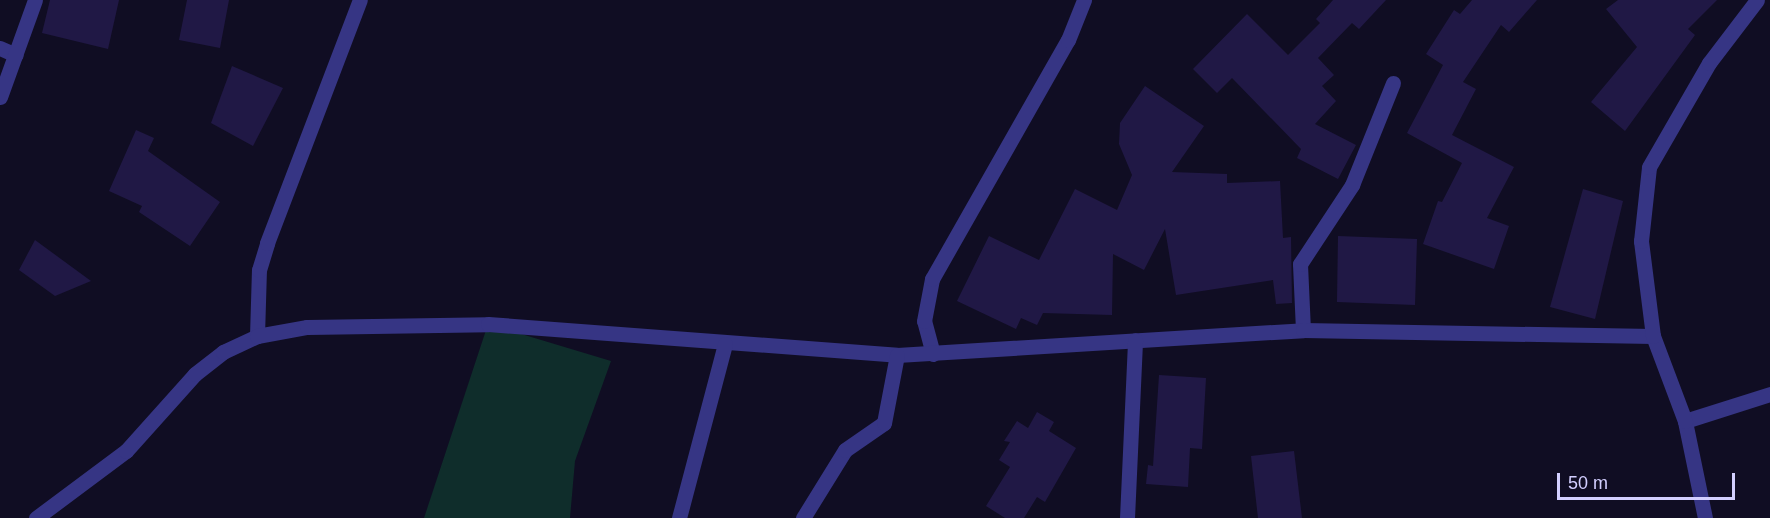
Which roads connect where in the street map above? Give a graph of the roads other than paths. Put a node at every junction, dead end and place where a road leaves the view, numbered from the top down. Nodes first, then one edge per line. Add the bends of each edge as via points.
1 (35, 0) edge
2 (360, 0) edge
3 (1083, 0) edge
4 (1757, 0) edge
5 (0, 48) edge
6 (16, 55) junction
7 (1394, 83) dead end
8 (0, 97) edge
9 (1304, 330) junction
10 (257, 336) junction
11 (1653, 336) junction
12 (1135, 340) junction
13 (725, 344) junction
14 (933, 354) junction
15 (897, 355) junction
16 (1770, 394) edge
17 (1685, 421) junction
18 (36, 518) edge
19 (679, 518) edge
20 (803, 518) edge
21 (1127, 518) edge
22 (1705, 518) edge

1 - 6 street
2 - 10 street via 267,243 259,270
3 - 14 street via 1068,40 932,279 924,321
4 - 11 street via 1709,63 1649,166 1641,241
5 - 6 street
6 - 8 street
7 - 9 street via 1352,185 1300,264
9 - 11 street
9 - 12 street
10 - 13 street via 307,327 488,324
10 - 18 street via 223,352 195,374 126,452
11 - 17 street
12 - 14 street
12 - 21 street
13 - 15 street
13 - 19 street
14 - 15 street
15 - 20 street via 884,423 845,450
16 - 17 street
17 - 22 street

